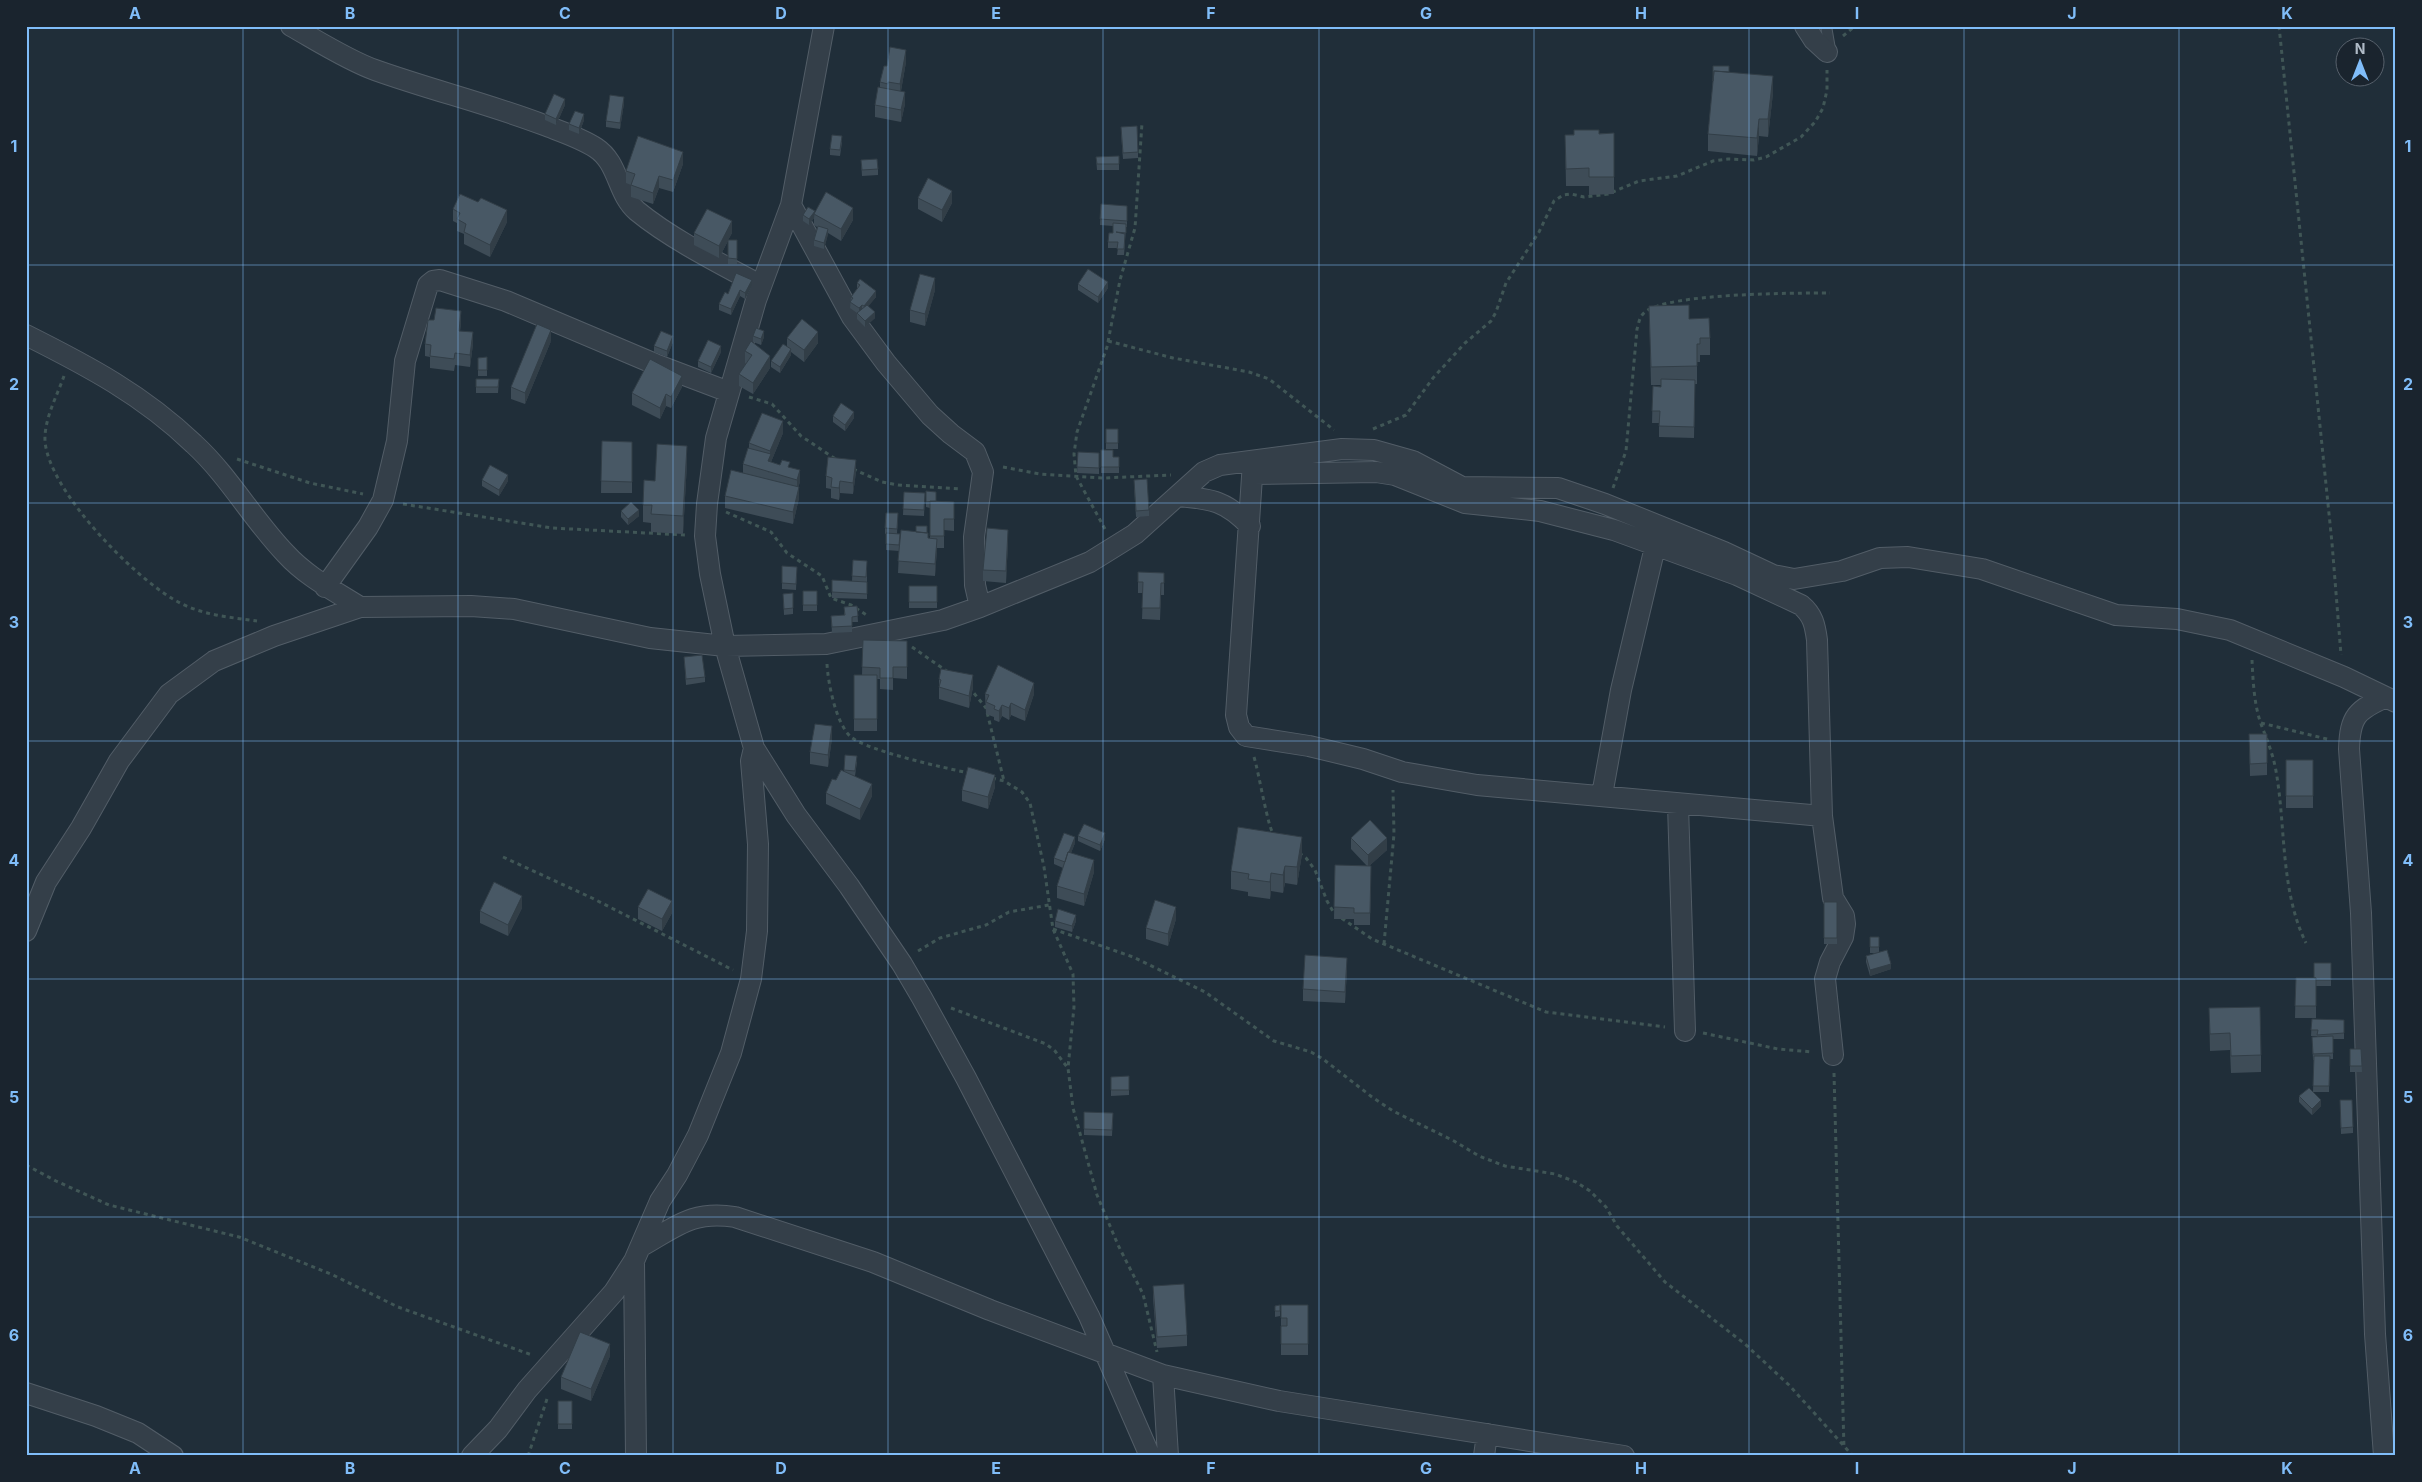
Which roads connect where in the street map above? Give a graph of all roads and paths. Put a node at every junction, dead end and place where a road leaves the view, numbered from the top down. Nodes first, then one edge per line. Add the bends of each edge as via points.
1 (291, 26) edge
2 (824, 26) edge
3 (1805, 26) edge
4 (1826, 26) edge
5 (1855, 26) edge
6 (2279, 26) edge
7 (1828, 50) junction
8 (1142, 123) dead end
9 (791, 205) junction
10 (760, 285) junction
11 (1830, 293) dead end
12 (26, 336) edge
13 (1108, 341) junction
14 (70, 357) junction
15 (728, 392) junction
16 (1368, 430) dead end
17 (1342, 449) junction
18 (976, 452) junction
19 (229, 456) dead end
20 (839, 462) edge
21 (846, 465) edge
22 (1253, 467) junction
23 (1204, 472) junction
24 (1076, 476) junction
25 (981, 492) junction
26 (1179, 496) junction
27 (384, 500) junction
28 (707, 504) junction
29 (1605, 504) junction
30 (1250, 526) junction
31 (705, 536) junction
32 (1116, 545) junction
33 (1655, 547) junction
34 (325, 587) junction
35 (360, 607) junction
36 (980, 607) junction
37 (259, 621) dead end
38 (888, 631) junction
39 (2251, 639) junction
40 (826, 644) junction
41 (725, 646) junction
42 (950, 674) edge
43 (2344, 677) junction
44 (965, 684) edge
45 (2391, 699) edge
46 (2261, 723) junction
47 (1246, 736) junction
48 (754, 748) junction
49 (2350, 749) junction
50 (1393, 769) junction
51 (976, 774) edge
52 (985, 776) edge
53 (1004, 781) junction
54 (1602, 795) junction
55 (1678, 805) junction
56 (1822, 816) junction
57 (1280, 842) edge
58 (1294, 849) edge
59 (503, 856) dead end
60 (46, 882) junction
61 (26, 890) edge
62 (1050, 905) junction
63 (1053, 929) junction
64 (26, 931) edge
65 (2306, 943) dead end
66 (1384, 944) junction
67 (902, 964) junction
68 (752, 979) junction
69 (922, 998) junction
70 (1686, 1030) junction
71 (1833, 1055) junction
72 (1068, 1068) junction
73 (26, 1165) edge
74 (637, 1254) junction
75 (1106, 1354) junction
76 (553, 1362) junction
77 (1163, 1375) junction
78 (26, 1393) edge
79 (549, 1394) dead end
80 (1486, 1434) junction
81 (1844, 1449) junction
82 (174, 1456) edge
83 (472, 1456) edge
84 (528, 1456) edge
85 (636, 1456) edge
86 (1150, 1456) edge
87 (1168, 1456) edge
88 (1484, 1456) edge
89 (1624, 1456) edge
90 (1853, 1456) edge
91 (2384, 1456) edge

1 - 10 street via 364,66 526,118 597,149 608,158 623,192 636,210
2 - 9 street
3 - 7 street via 1814,40
4 - 7 lane
5 - 7 path
6 - 43 path
7 - 16 path via 1823,108 1816,122 1801,137 1783,148 1754,160 1713,161 1677,176 1639,181 1608,194 1584,197 1571,194 1554,200 1539,232 1506,283 1491,321 1465,343 1433,378 1406,415
8 - 13 path via 1135,228 1120,280
9 - 10 street
9 - 18 street via 852,317 886,363 930,415
10 - 15 street
11 - 29 path via 1784,292 1688,300 1669,302 1645,312 1637,329 1626,452 1619,477
12 - 14 street
13 - 17 path via 1269,379 1349,440
13 - 24 path via 1077,432
14 - 34 street via 128,390 194,444 287,556
14 - 37 path via 48,418 45,440 50,460 72,501 139,575 174,600 210,615
15 - 20 path via 772,404 801,436
15 - 27 street via 506,301 433,280 428,285 405,361 397,441
15 - 28 street via 716,438
17 - 22 street
17 - 29 street via 1374,450 1413,461 1462,487 1543,486
18 - 24 path via 1007,469
18 - 25 street via 983,472
19 - 27 path via 310,483
21 - 25 path via 866,476 898,486 950,487
22 - 23 street via 1220,464
22 - 30 street
22 - 33 street via 1395,475 1465,503 1540,510 1571,517
23 - 24 path via 1104,478
23 - 26 street
24 - 32 path
25 - 36 street via 974,537 975,585
26 - 30 street via 1219,502 1234,510
26 - 32 street via 1135,534
27 - 31 path via 552,528
27 - 34 street
28 - 31 street
28 - 38 path via 771,532 787,553 822,576 831,598 863,611
29 - 39 street via 1773,575 1794,579 1842,571 1880,558 1908,557 1982,569 2116,614 2206,624
30 - 47 street via 1236,715 1238,727
31 - 41 street
32 - 36 street via 1090,562
33 - 54 street via 1621,690
33 - 56 street via 1737,575 1801,605 1810,613 1818,640
34 - 35 street
35 - 41 street via 443,605 514,609 650,638
35 - 60 street via 310,622 214,661 169,694 119,761
36 - 38 street via 943,620
38 - 40 street
38 - 42 path
39 - 43 street
39 - 46 path via 2252,676
40 - 41 street
40 - 51 path via 827,670 834,703 851,737 900,755
41 - 48 street
43 - 45 street
44 - 53 path via 986,708
45 - 49 street via 2364,706 2350,730
46 - 49 path via 2325,737
46 - 65 path via 2271,745 2278,779 2291,899
47 - 50 street via 1308,746
47 - 57 path via 1258,768 1269,830
48 - 67 street via 796,815
48 - 68 street via 751,761 758,883
49 - 91 street via 2361,914 2375,1334
50 - 54 street via 1477,785
50 - 66 path via 1394,834
52 - 53 path
53 - 62 path via 1022,792 1030,803
54 - 55 street
55 - 56 street
55 - 70 street
56 - 71 street via 1829,882 1845,924 1825,979
58 - 66 path via 1315,870 1334,913
59 - 68 path
60 - 61 street
60 - 64 street
62 - 63 path
62 - 67 path via 1009,912 986,925 940,938
63 - 72 path via 1073,981
63 - 81 path via 1133,957 1198,988 1274,1041 1311,1052 1372,1098 1479,1156 1505,1166 1555,1174 1590,1191 1664,1282 1746,1344 1789,1385
66 - 70 path via 1546,1012
67 - 69 street
68 - 74 street via 731,1052 698,1134 660,1202
69 - 72 path via 1046,1044
69 - 75 street
70 - 71 path via 1778,1049
71 - 81 path
72 - 77 path via 1073,1108 1097,1195 1143,1294
73 - 76 path via 109,1205 239,1237 333,1275 398,1306
74 - 75 street via 698,1216 735,1217 873,1262
74 - 76 street via 614,1292
74 - 85 street
75 - 77 street
75 - 86 street
76 - 83 street
77 - 80 street via 1279,1400
77 - 87 street
78 - 82 street via 138,1433
79 - 84 path
80 - 88 street
80 - 89 street
81 - 90 path

